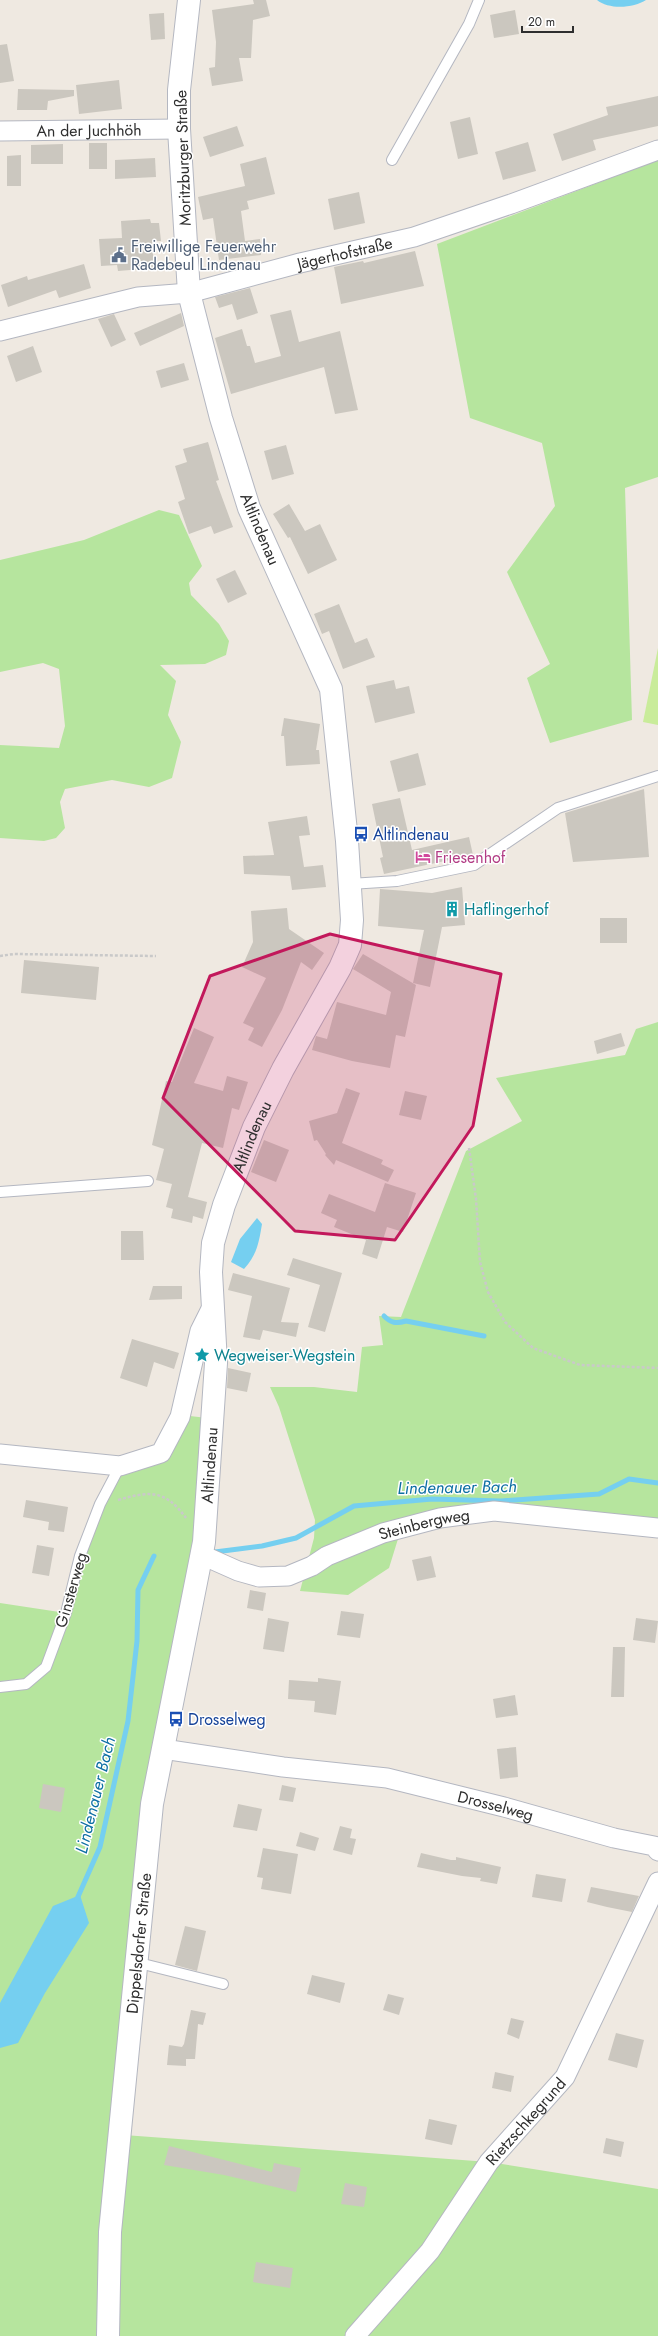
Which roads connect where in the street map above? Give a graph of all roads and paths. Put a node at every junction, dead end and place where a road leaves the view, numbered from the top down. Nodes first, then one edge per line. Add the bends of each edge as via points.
1 (189, 0) edge
2 (479, 0) edge
3 (179, 129) junction
4 (0, 131) edge
5 (658, 150) edge
6 (392, 160) dead end
7 (190, 293) junction
8 (0, 331) edge
9 (658, 776) edge
10 (350, 884) junction
11 (0, 956) edge
12 (156, 956) dead end
13 (469, 1148) dead end
14 (148, 1181) dead end
15 (0, 1192) edge
16 (213, 1305) junction
17 (658, 1368) edge
18 (0, 1454) edge
19 (120, 1466) junction
20 (100, 1504) junction
21 (658, 1528) edge
22 (203, 1548) junction
23 (0, 1687) edge
24 (163, 1749) junction
25 (658, 1851) edge
26 (658, 1882) edge
27 (136, 1962) junction
28 (223, 1984) dead end
29 (108, 2336) edge
30 (355, 2336) edge

1 - 3 street, Moritzburger Straße via 179,90
2 - 6 lane via 469,24
3 - 4 street, An der Juchhöh
3 - 7 street, Moritzburger Straße
5 - 7 street, Jägerhofstraße via 414,237 300,263
7 - 8 street, Jägerhofstraße via 138,297
7 - 10 street, Altlindenau via 221,418 249,508 331,689
9 - 10 lane via 558,808 474,865 397,881
10 - 16 street, Altlindenau via 350,945 254,1127 224,1205 213,1243
11 - 12 path
13 - 17 path via 476,1199 480,1262 488,1292 505,1322 533,1348 580,1365
14 - 15 lane
16 - 19 street via 200,1331 180,1417 161,1453
16 - 22 street, Altlindenau via 216,1363
18 - 19 street
19 - 20 lane, Ginsterweg
20 - 22 path via 145,1493 162,1496 179,1508
20 - 23 lane, Ginsterweg via 80,1556 66,1613 46,1667 26,1684
21 - 22 street, Steinbergweg via 494,1511 440,1518 383,1533 327,1556 312,1566 288,1576 259,1577 238,1571
22 - 24 street, Dippelsdorfer Straße
24 - 25 street, Drosselweg via 283,1767 387,1778 614,1838 654,1846
24 - 27 street, Dippelsdorfer Straße via 152,1804
26 - 30 street, Rietzschkegrund via 565,2077 488,2162 430,2251
27 - 28 lane
27 - 29 street, Dippelsdorfer Straße via 110,2232

